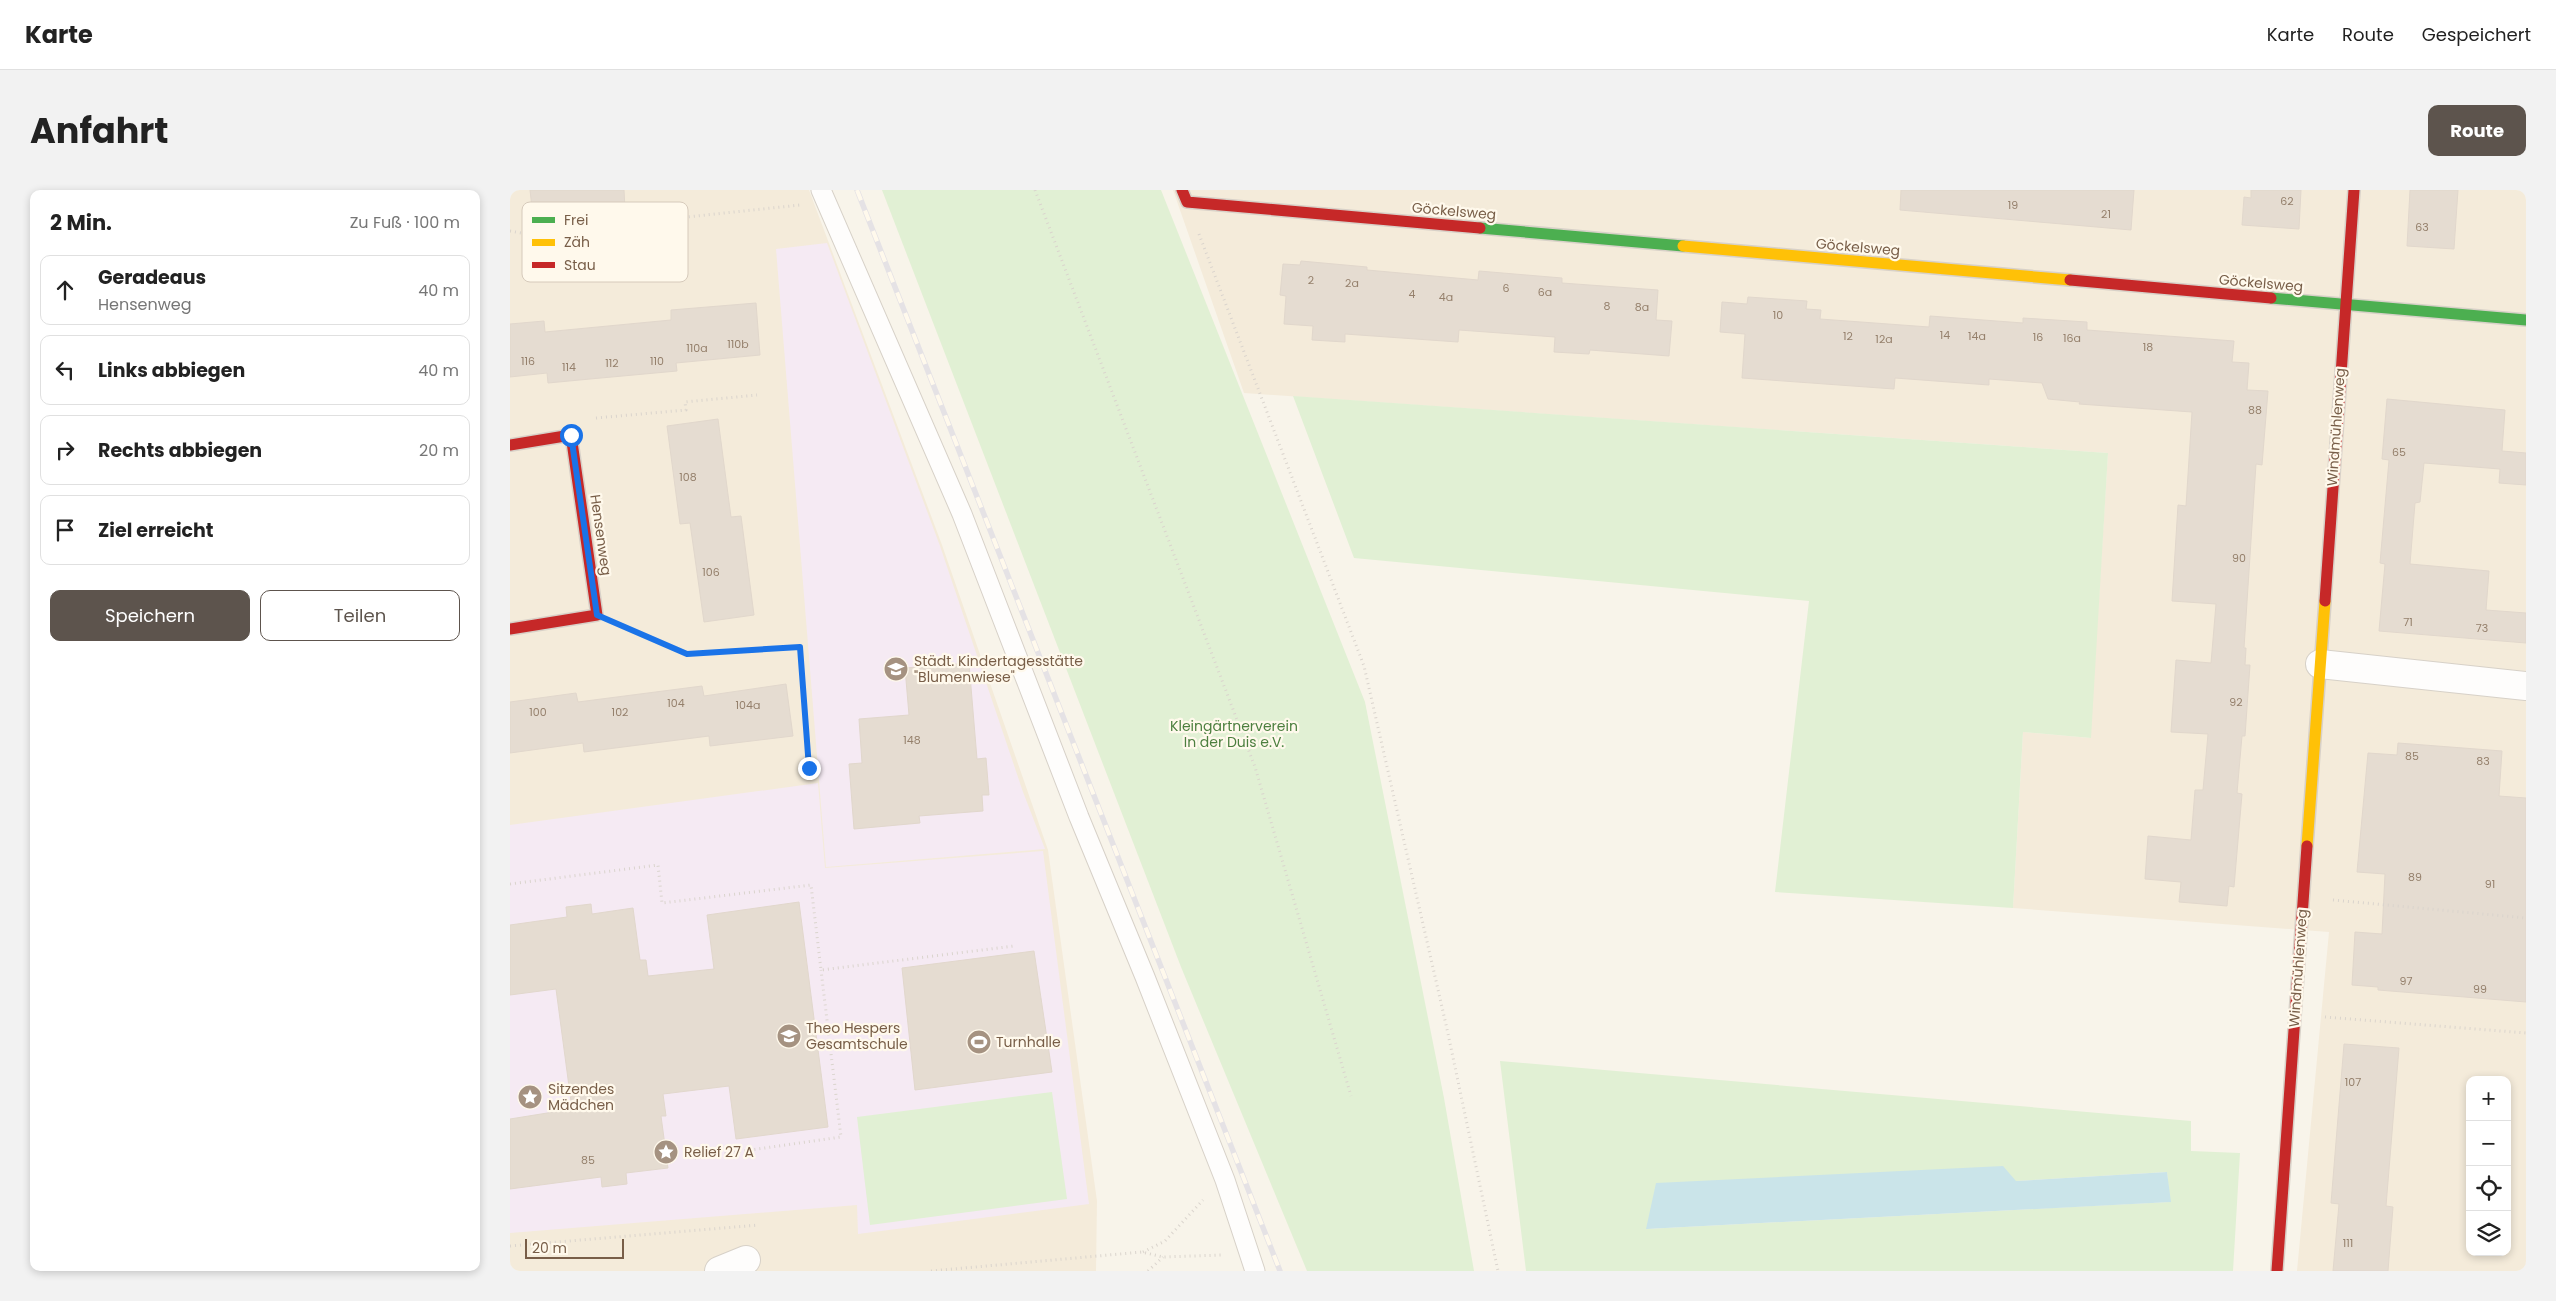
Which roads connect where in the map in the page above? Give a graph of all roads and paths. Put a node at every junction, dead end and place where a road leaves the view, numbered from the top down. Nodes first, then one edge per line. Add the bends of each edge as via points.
1 (1035, 190) edge
2 (1182, 190) edge
3 (2354, 190) edge
4 (823, 196) edge
5 (1187, 202) junction
6 (688, 213) edge
7 (2345, 306) junction
8 (2526, 320) edge
9 (757, 395) dead end
10 (571, 435) junction
11 (510, 445) edge
12 (597, 615) junction
13 (510, 629) edge
14 (2320, 664) junction
15 (2526, 686) edge
16 (809, 768) dead end
17 (510, 884) edge
18 (2303, 897) junction
19 (2526, 918) edge
20 (1014, 946) dead end
21 (820, 970) junction
22 (2294, 1014) junction
23 (2526, 1032) edge
24 (1351, 1096) dead end
25 (695, 1158) dead end
26 (1225, 1180) junction
27 (760, 1225) dead end
28 (510, 1246) edge
29 (1142, 1252) junction
30 (1163, 1257) junction
31 (746, 1260) dead end
32 (1253, 1263) edge
33 (719, 1271) edge
34 (931, 1271) edge
35 (1148, 1271) edge
36 (1498, 1271) edge
37 (2277, 1271) edge

1 - 24 path via 1255,767
2 - 5 street
3 - 7 street, Windmühlenweg
4 - 6 path
4 - 26 lane via 962,514
5 - 7 street, Göckelsweg
5 - 36 path via 1364,666 1447,1029
7 - 8 street, Göckelsweg
7 - 14 street, Windmühlenweg
9 - 10 path via 684,402 686,410 599,416
10 - 11 street
10 - 12 street, Hensenweg
12 - 13 street
12 - 16 path via 687,654 800,647
14 - 15 street
14 - 18 street, Windmühlenweg
17 - 21 path via 658,865 662,903 810,885
18 - 19 path
18 - 22 street, Windmühlenweg
20 - 21 path
21 - 25 path via 841,1137
22 - 23 path
22 - 37 street, Windmühlenweg
26 - 29 path via 1165,1241
26 - 32 lane
27 - 28 path
29 - 30 path
29 - 34 path
30 - 32 path
30 - 35 path
31 - 33 street

